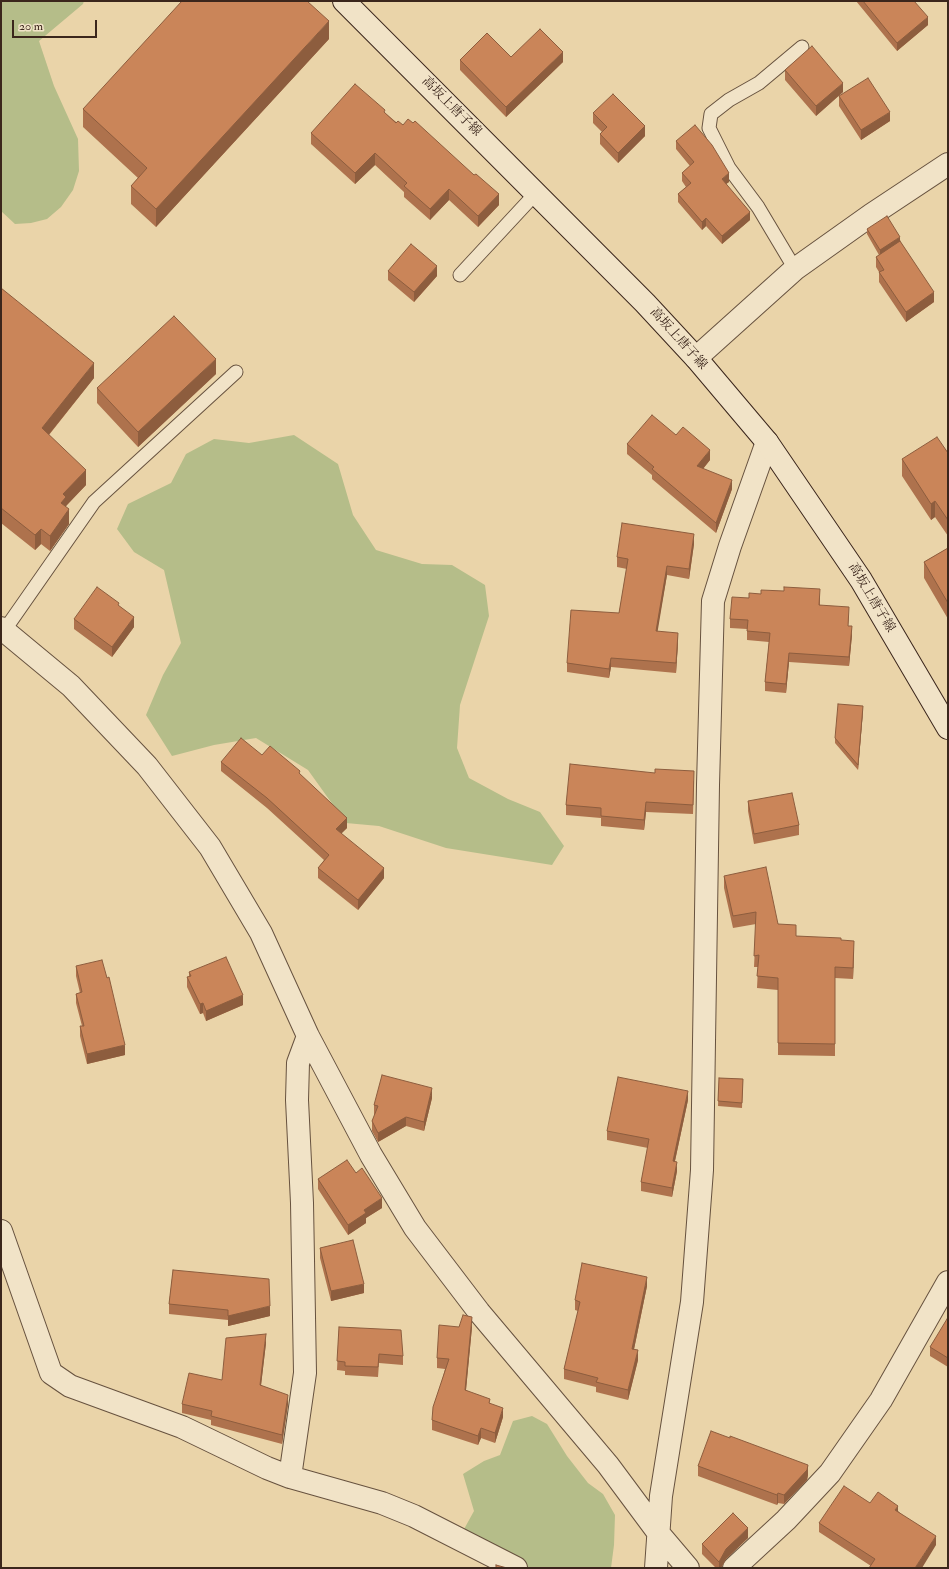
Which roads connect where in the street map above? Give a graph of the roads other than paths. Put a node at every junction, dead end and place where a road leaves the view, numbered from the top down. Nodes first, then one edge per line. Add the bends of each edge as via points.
1 (344, 1) edge
2 (802, 47) dead end
3 (948, 164) edge
4 (536, 192) junction
5 (795, 269) junction
6 (460, 275) dead end
7 (696, 358) junction
8 (236, 372) dead end
9 (767, 442) junction
10 (3, 630) edge
11 (948, 728) edge
12 (308, 1036) junction
13 (1, 1231) edge
14 (948, 1282) edge
15 (290, 1477) junction
16 (660, 1535) junction
17 (516, 1568) edge
18 (656, 1568) edge
19 (688, 1568) edge
20 (734, 1568) edge

1 - 4 street, 高坂上唐子線
2 - 5 lane via 759,83 728,100 711,114 709,128 729,168 758,207
3 - 5 street
4 - 6 lane
4 - 7 street, 高坂上唐子線
5 - 7 street
7 - 9 street, 高坂上唐子線
8 - 10 lane via 94,502
9 - 11 street, 高坂上唐子線 via 861,580
9 - 16 street via 713,601 702,1170 692,1302 661,1496
10 - 12 street via 71,686 147,766 210,847 261,933
12 - 15 street via 298,1063 297,1100 305,1373
12 - 16 street via 371,1155 415,1228 479,1312 608,1465
13 - 15 street via 51,1373 70,1386 182,1427
14 - 20 street via 881,1400 830,1473 786,1520
15 - 17 street via 382,1503 414,1516
16 - 18 street
16 - 19 street

